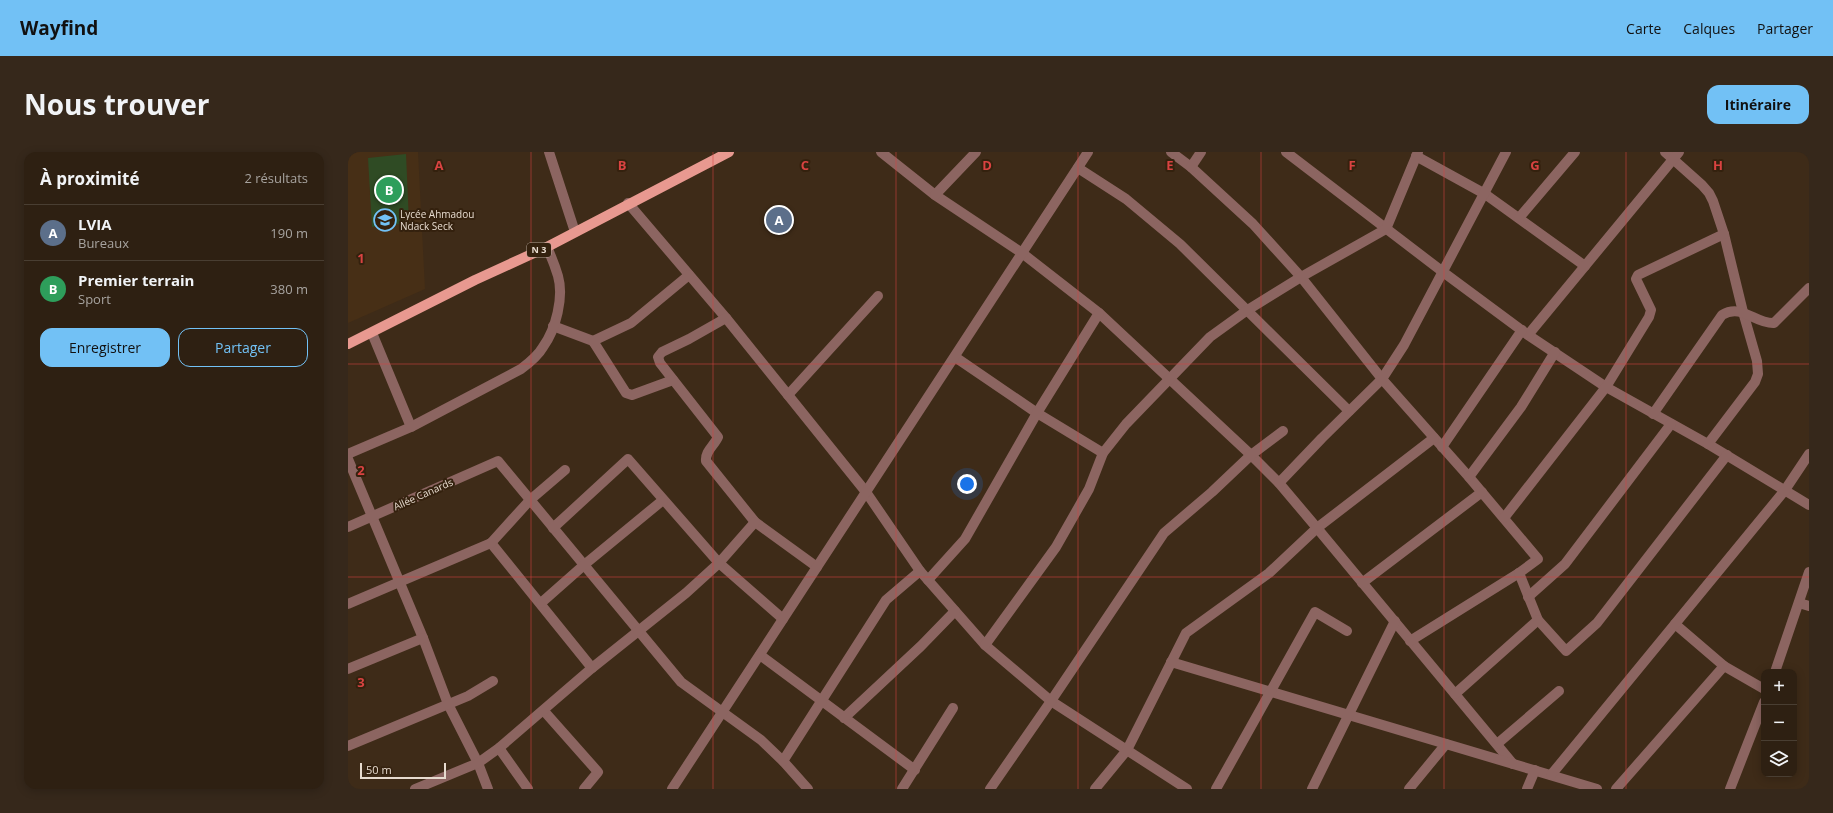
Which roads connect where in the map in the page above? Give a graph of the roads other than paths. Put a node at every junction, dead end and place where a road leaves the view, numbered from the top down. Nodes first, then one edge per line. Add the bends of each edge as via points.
1 (549, 152) edge
2 (729, 152) edge
3 (882, 152) edge
4 (976, 152) edge
5 (1088, 152) edge
6 (1171, 152) edge
7 (1201, 152) edge
8 (1286, 152) edge
9 (1506, 152) edge
10 (1575, 152) edge
11 (1665, 152) edge
12 (1417, 154) edge
13 (1676, 156) edge
14 (1191, 167) junction
15 (1078, 168) junction
16 (1485, 194) junction
17 (935, 195) junction
18 (628, 203) junction
19 (1519, 218) junction
20 (1386, 229) junction
21 (575, 232) junction
22 (1724, 234) junction
23 (547, 246) junction
24 (1022, 253) junction
25 (1585, 266) junction
26 (1443, 272) junction
27 (689, 275) junction
28 (1302, 277) junction
29 (1809, 288) edge
30 (878, 296) dead end
31 (1246, 311) junction
32 (1743, 312) junction
33 (1099, 313) junction
34 (726, 318) junction
35 (553, 326) junction
36 (372, 333) junction
37 (1525, 333) junction
38 (593, 341) junction
39 (348, 344) edge
40 (1555, 352) junction
41 (955, 357) junction
42 (1171, 379) junction
43 (1382, 379) junction
44 (673, 380) junction
45 (1606, 387) junction
46 (788, 395) junction
47 (1350, 411) junction
48 (1036, 413) junction
49 (1653, 414) junction
50 (1671, 424) junction
51 (411, 427) junction
52 (1283, 431) dead end
53 (1434, 438) junction
54 (1708, 444) junction
55 (1442, 447) junction
56 (1103, 453) junction
57 (348, 454) edge
58 (1809, 454) edge
59 (1251, 455) junction
60 (1727, 455) junction
61 (348, 459) edge
62 (565, 470) dead end
63 (1469, 477) junction
64 (1279, 483) junction
65 (1785, 490) junction
66 (866, 492) junction
67 (1482, 492) junction
68 (530, 500) junction
69 (663, 500) junction
70 (1809, 505) edge
71 (372, 517) junction
72 (1504, 518) junction
73 (755, 522) junction
74 (348, 527) edge
75 (553, 528) junction
76 (1318, 528) junction
77 (491, 543) junction
78 (718, 563) junction
79 (584, 565) junction
80 (817, 567) junction
81 (920, 572) junction
82 (1809, 572) edge
83 (1519, 573) junction
84 (928, 580) junction
85 (400, 582) junction
86 (1362, 583) junction
87 (1528, 597) junction
88 (1799, 603) junction
89 (348, 604) edge
90 (541, 604) junction
91 (1809, 606) edge
92 (954, 611) junction
93 (783, 619) junction
94 (1395, 620) junction
95 (1538, 620) junction
96 (1675, 624) junction
97 (638, 630) junction
98 (1347, 631) dead end
99 (423, 638) junction
100 (1410, 641) junction
101 (985, 645) junction
102 (760, 655) junction
103 (1171, 662) junction
104 (1724, 666) junction
105 (592, 668) junction
106 (348, 669) edge
107 (1776, 669) edge
108 (493, 681) dead end
109 (1761, 687) edge
110 (1559, 691) dead end
111 (1271, 692) junction
112 (1456, 694) junction
113 (822, 701) junction
114 (1051, 701) junction
115 (448, 704) junction
116 (1763, 705) edge
117 (953, 708) dead end
118 (544, 711) junction
119 (722, 713) junction
120 (1349, 715) junction
121 (844, 718) junction
122 (1446, 744) junction
123 (1497, 744) junction
124 (348, 746) edge
125 (499, 748) junction
126 (1127, 750) junction
127 (783, 761) junction
128 (478, 763) junction
129 (1514, 764) junction
130 (915, 770) junction
131 (1535, 770) junction
132 (1551, 775) junction
133 (415, 789) edge
134 (488, 789) edge
135 (528, 789) edge
136 (584, 789) edge
137 (672, 789) edge
138 (808, 789) edge
139 (902, 789) edge
140 (990, 789) edge
141 (1095, 789) edge
142 (1187, 789) edge
143 (1216, 789) edge
144 (1312, 789) edge
145 (1409, 789) edge
146 (1528, 789) edge
147 (1597, 789) edge
148 (1616, 789) edge
149 (1730, 789) edge

1 - 21 street
2 - 18 main road, N 3
3 - 17 street
4 - 17 street
5 - 15 street
6 - 14 street
7 - 14 street
8 - 20 street
9 - 16 street
10 - 19 street
11 - 13 street
12 - 16 street
12 - 20 street
13 - 22 street via 1710,193
13 - 25 street
14 - 28 street via 1253,224
15 - 24 street
15 - 31 street via 1126,199 1174,239
16 - 19 street
16 - 26 street
17 - 24 street
18 - 21 main road, N 3
18 - 27 street
19 - 25 street
20 - 26 street
20 - 28 street
21 - 23 main road, N 3
22 - 32 street
22 - 45 street via 1638,275 1637,281 1651,310
23 - 35 street via 558,276 560,292
23 - 36 main road, N 3
24 - 33 street
24 - 41 street
25 - 37 street
26 - 37 street
26 - 43 street via 1404,345
27 - 34 street
27 - 38 street via 632,323
28 - 31 street
28 - 43 street
29 - 32 street via 1774,323 1767,323
30 - 46 street
31 - 42 street via 1210,336
31 - 47 street
32 - 49 street via 1727,312 1722,315
32 - 54 street via 1757,361 1756,378 1751,390
33 - 42 street
33 - 48 street
34 - 44 street via 662,352 658,357 660,364
34 - 46 street
35 - 38 street
35 - 51 street via 543,348 521,369
36 - 39 main road, N 3
36 - 51 street
37 - 40 street
37 - 55 street
38 - 44 street via 626,393 632,395
40 - 45 street
40 - 63 street via 1521,407
41 - 48 street
41 - 66 street
42 - 56 street via 1126,424
42 - 59 street
43 - 47 street
43 - 53 street
44 - 73 street via 718,437 708,451 706,461
45 - 49 street
45 - 72 street
46 - 66 street
47 - 64 street
48 - 56 street
48 - 84 street via 965,539
49 - 50 street
50 - 54 street
50 - 87 street via 1564,564
51 - 57 street
52 - 59 street
53 - 55 street
53 - 76 street
54 - 60 street
55 - 63 street
56 - 101 street via 1089,489 1056,547
58 - 65 street
59 - 64 street
59 - 114 street via 1164,533
60 - 65 street
60 - 95 street via 1597,623 1566,651
61 - 71 street
62 - 68 street
63 - 67 street
64 - 76 street
65 - 70 street
65 - 96 street
66 - 80 street
66 - 81 street
67 - 72 street
67 - 86 street
68 - 71 street, Allée Canards via 498,461
68 - 75 street
68 - 77 street
69 - 75 street via 628,459
69 - 78 street
69 - 79 street
71 - 74 street, Allée Canards
71 - 85 street
72 - 83 street via 1538,559
73 - 78 street
73 - 80 street
75 - 79 street
76 - 86 street
76 - 103 street via 1269,573 1186,633
77 - 85 street
77 - 90 street
78 - 93 street
78 - 97 street via 686,593
79 - 90 street
79 - 97 street
80 - 93 street
81 - 84 street
81 - 113 street via 886,600
82 - 88 street
83 - 87 street
83 - 100 street
84 - 92 street
85 - 89 street
85 - 99 street
86 - 94 street
87 - 95 street
88 - 91 street
88 - 107 street
90 - 105 street
92 - 101 street
92 - 121 street via 921,646
93 - 102 street
94 - 100 street
94 - 120 street
95 - 112 street
96 - 104 street
96 - 132 street
97 - 105 street
97 - 119 street via 681,682
98 - 111 street via 1315,612
99 - 106 street
99 - 115 street
100 - 112 street
101 - 114 street
102 - 113 street
102 - 119 street
103 - 111 street
103 - 126 street
104 - 109 street
104 - 148 street
105 - 118 street
108 - 115 street
110 - 123 street
111 - 120 street
111 - 143 street
112 - 123 street
113 - 121 street
113 - 127 street
114 - 126 street
114 - 140 street
115 - 124 street
115 - 128 street
116 - 149 street
117 - 130 street
118 - 125 street
118 - 136 street via 598,772
119 - 127 street via 761,740
119 - 137 street
120 - 122 street
120 - 144 street
121 - 130 street
122 - 129 street
122 - 145 street
123 - 129 street
125 - 128 street
125 - 135 street
126 - 141 street
126 - 142 street
127 - 138 street
128 - 133 street
128 - 134 street
129 - 131 street
130 - 139 street
131 - 132 street
131 - 146 street
132 - 147 street

